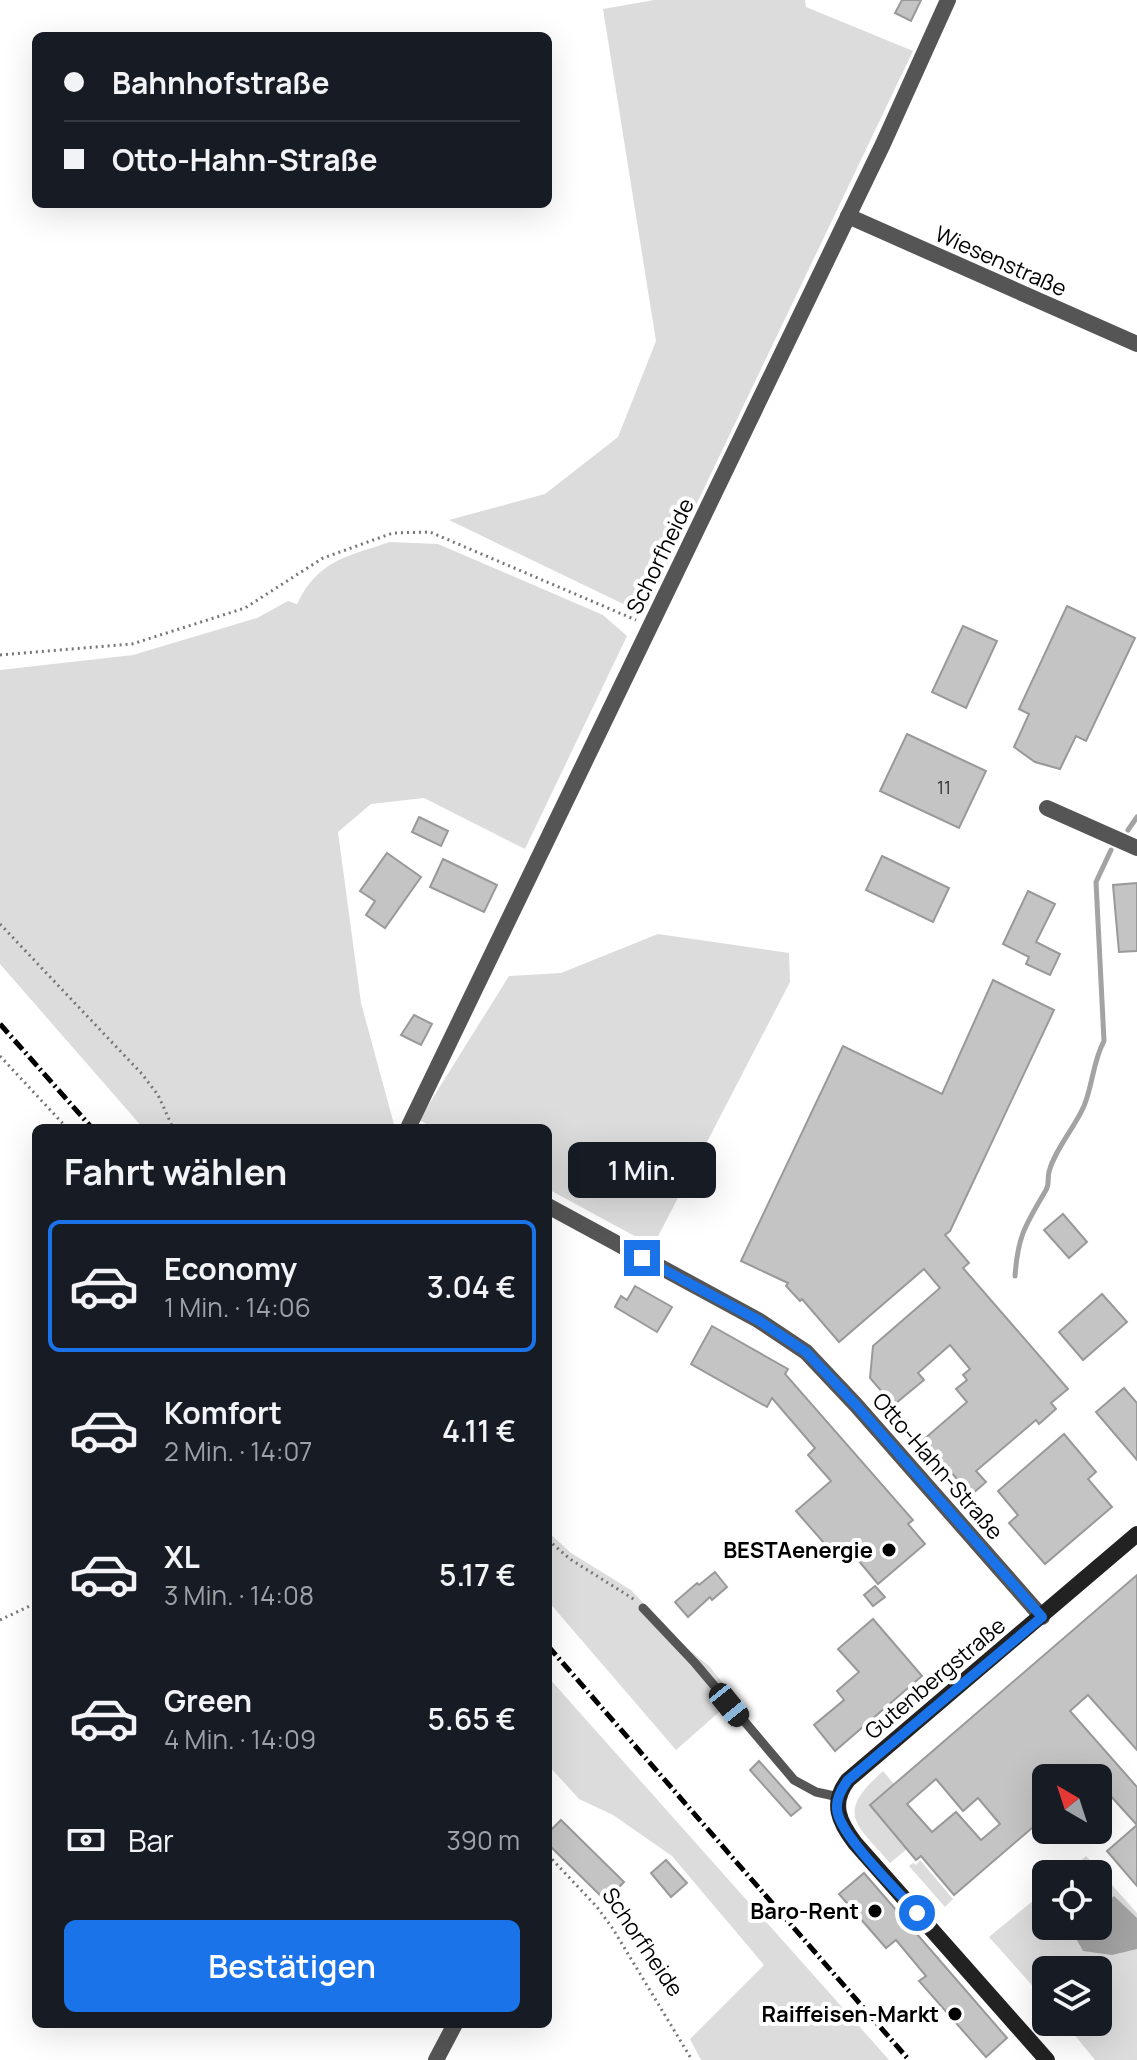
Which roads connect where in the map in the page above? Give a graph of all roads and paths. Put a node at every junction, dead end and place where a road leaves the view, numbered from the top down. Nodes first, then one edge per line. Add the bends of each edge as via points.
1 (948, 0) edge
2 (848, 216) junction
3 (1137, 344) edge
4 (651, 627) junction
5 (0, 655) edge
6 (1047, 808) dead end
7 (1132, 846) edge
8 (0, 924) edge
9 (0, 1056) edge
10 (63, 1124) edge
11 (171, 1124) edge
12 (410, 1124) edge
13 (552, 1208) edge
14 (1137, 1534) edge
15 (552, 1543) edge
16 (32, 1605) edge
17 (643, 1608) joint
18 (1042, 1617) junction
19 (0, 1620) edge
20 (839, 1797) junction
21 (552, 1859) edge
22 (453, 2028) edge
23 (436, 2060) edge
24 (692, 2060) edge
25 (1047, 2060) edge

1 - 2 street, Schorfheide
2 - 3 street, Wiesenstraße
2 - 4 street, Schorfheide
4 - 5 path via 430,532 393,533 323,558 245,608 146,640
4 - 12 street, Schorfheide
6 - 7 street
8 - 11 path via 142,1074
9 - 10 path
13 - 18 street, Otto-Hahn-Straße via 737,1308 806,1352
14 - 18 street, Gutenbergstraße
15 - 17 path
16 - 19 path
17 - 20 lane via 794,1780
18 - 20 street, Gutenbergstraße via 848,1780
20 - 25 street via 840,1821 855,1843
21 - 24 path, Schorfheide via 613,1929
22 - 23 street

